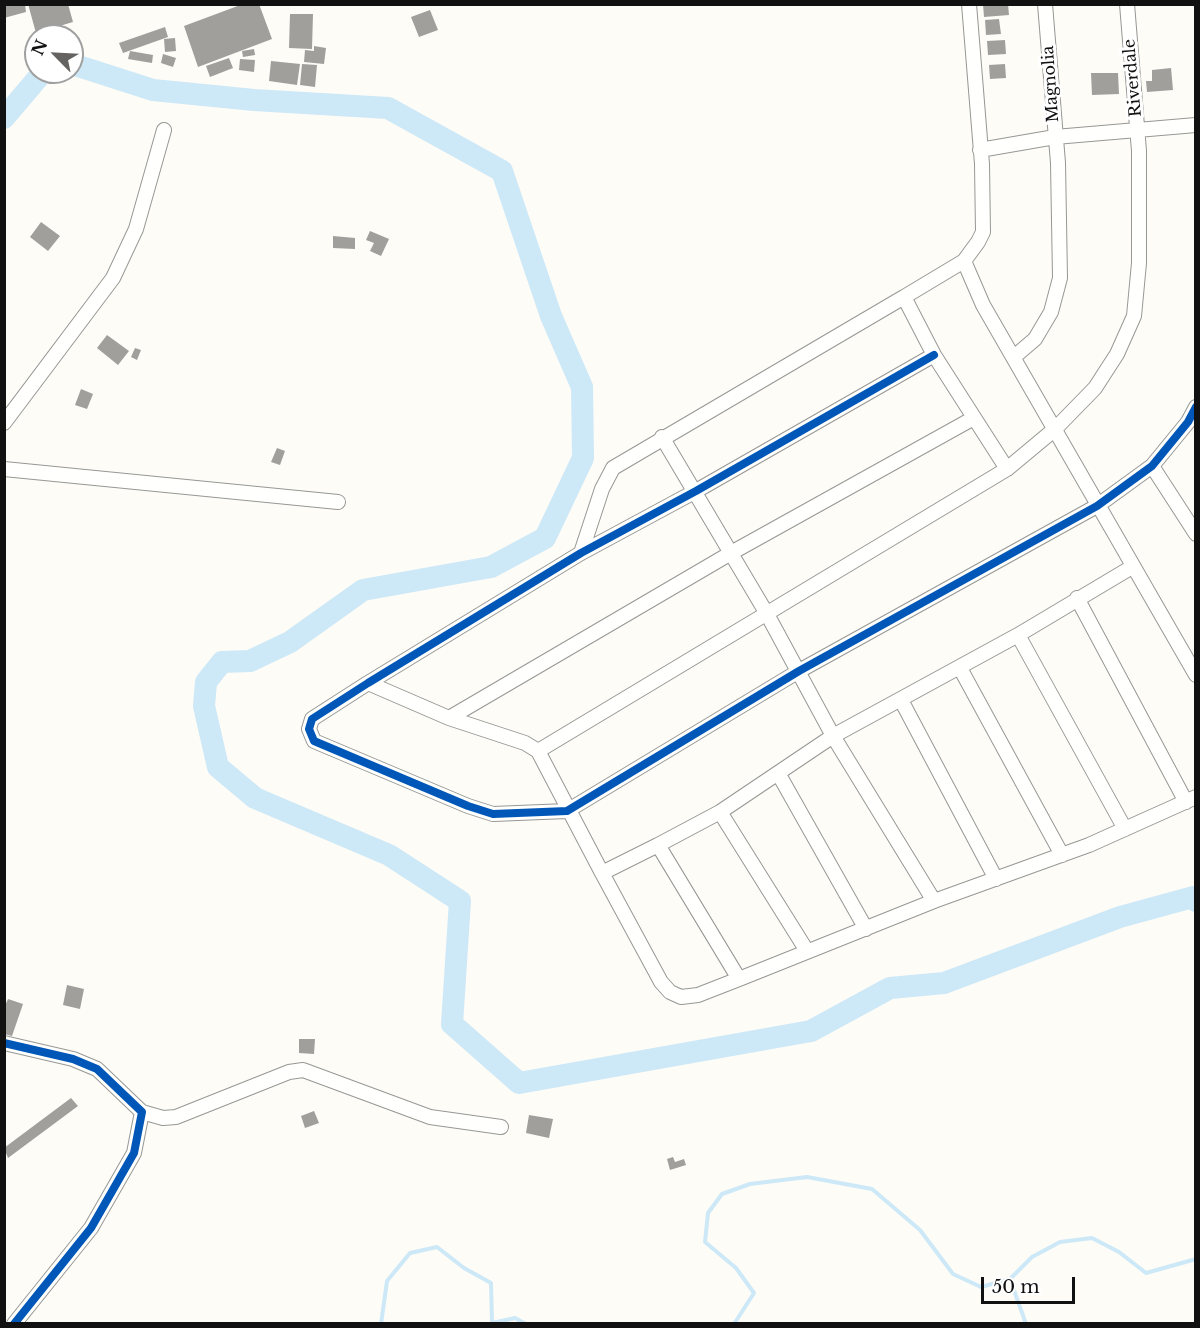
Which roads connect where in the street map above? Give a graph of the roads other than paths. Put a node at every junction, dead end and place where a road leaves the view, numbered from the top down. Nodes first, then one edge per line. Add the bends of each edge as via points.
1 (969, 4) edge
2 (1045, 4) edge
3 (1127, 4) edge
4 (1196, 125) edge
5 (164, 130) dead end
6 (1137, 130) junction
7 (1055, 137) junction
8 (980, 150) junction
9 (964, 261) junction
10 (904, 297) junction
11 (934, 355) junction
12 (1014, 357) junction
13 (1196, 407) edge
14 (972, 419) junction
15 (4, 423) edge
16 (1055, 429) junction
17 (662, 437) junction
18 (1152, 466) junction
19 (4, 469) edge
20 (1007, 469) junction
21 (696, 491) junction
22 (339, 502) dead end
23 (1097, 506) junction
24 (1194, 527) edge
25 (581, 553) junction
26 (731, 553) junction
27 (1132, 567) junction
28 (1077, 598) junction
29 (767, 614) junction
30 (1018, 635) junction
31 (960, 668) junction
32 (799, 671) junction
33 (1196, 675) edge
34 (368, 683) junction
35 (902, 700) junction
36 (449, 718) junction
37 (833, 736) junction
38 (538, 751) junction
39 (778, 774) junction
40 (1191, 799) edge
41 (567, 811) junction
42 (720, 812) junction
43 (1125, 829) junction
44 (658, 845) junction
45 (1062, 855) junction
46 (602, 873) junction
47 (996, 879) junction
48 (934, 901) junction
49 (866, 929) junction
50 (807, 951) junction
51 (739, 979) junction
52 (4, 1043) edge
53 (142, 1112) junction
54 (501, 1127) dead end
55 (14, 1323) edge

1 - 8 street
2 - 7 street, Magnolia
3 - 6 street, Riverdale
4 - 6 street
5 - 15 street via 136,229 114,278
6 - 7 street
6 - 16 street, Riverdale via 1139,263 1134,316 1118,354 1095,388
7 - 8 street
7 - 12 street, Magnolia via 1060,278 1051,312 1035,339
8 - 9 street via 983,231
9 - 10 street
9 - 12 street via 983,305
10 - 11 street
10 - 17 street
11 - 14 street
11 - 21 street
12 - 16 street
13 - 18 street
14 - 20 street
14 - 26 street
16 - 20 street, Riverdale
16 - 23 street
17 - 21 street
17 - 25 street via 613,468
18 - 23 street
18 - 24 street
19 - 22 street
20 - 29 street, Riverdale
21 - 25 street
21 - 26 street
23 - 27 street
23 - 32 street
25 - 34 street
26 - 29 street
26 - 36 street
27 - 28 street
27 - 33 street
28 - 30 street
28 - 40 street
29 - 32 street
29 - 38 street, Riverdale
30 - 31 street
30 - 43 street
31 - 35 street
31 - 45 street
32 - 37 street
32 - 41 street
34 - 36 street
34 - 41 street via 312,719 309,729 314,741 493,814
35 - 37 street
35 - 47 street
36 - 38 street
37 - 39 street
37 - 48 street
38 - 41 street
39 - 42 street
39 - 49 street
40 - 43 street
41 - 46 street
42 - 44 street
42 - 50 street
43 - 45 street
44 - 46 street
44 - 51 street
45 - 47 street
46 - 51 street via 670,992 681,997 698,996
47 - 48 street
48 - 49 street
49 - 50 street
50 - 51 street
52 - 53 street via 97,1068
53 - 54 street via 176,1117 303,1070 430,1117
53 - 55 street via 134,1153 91,1228

